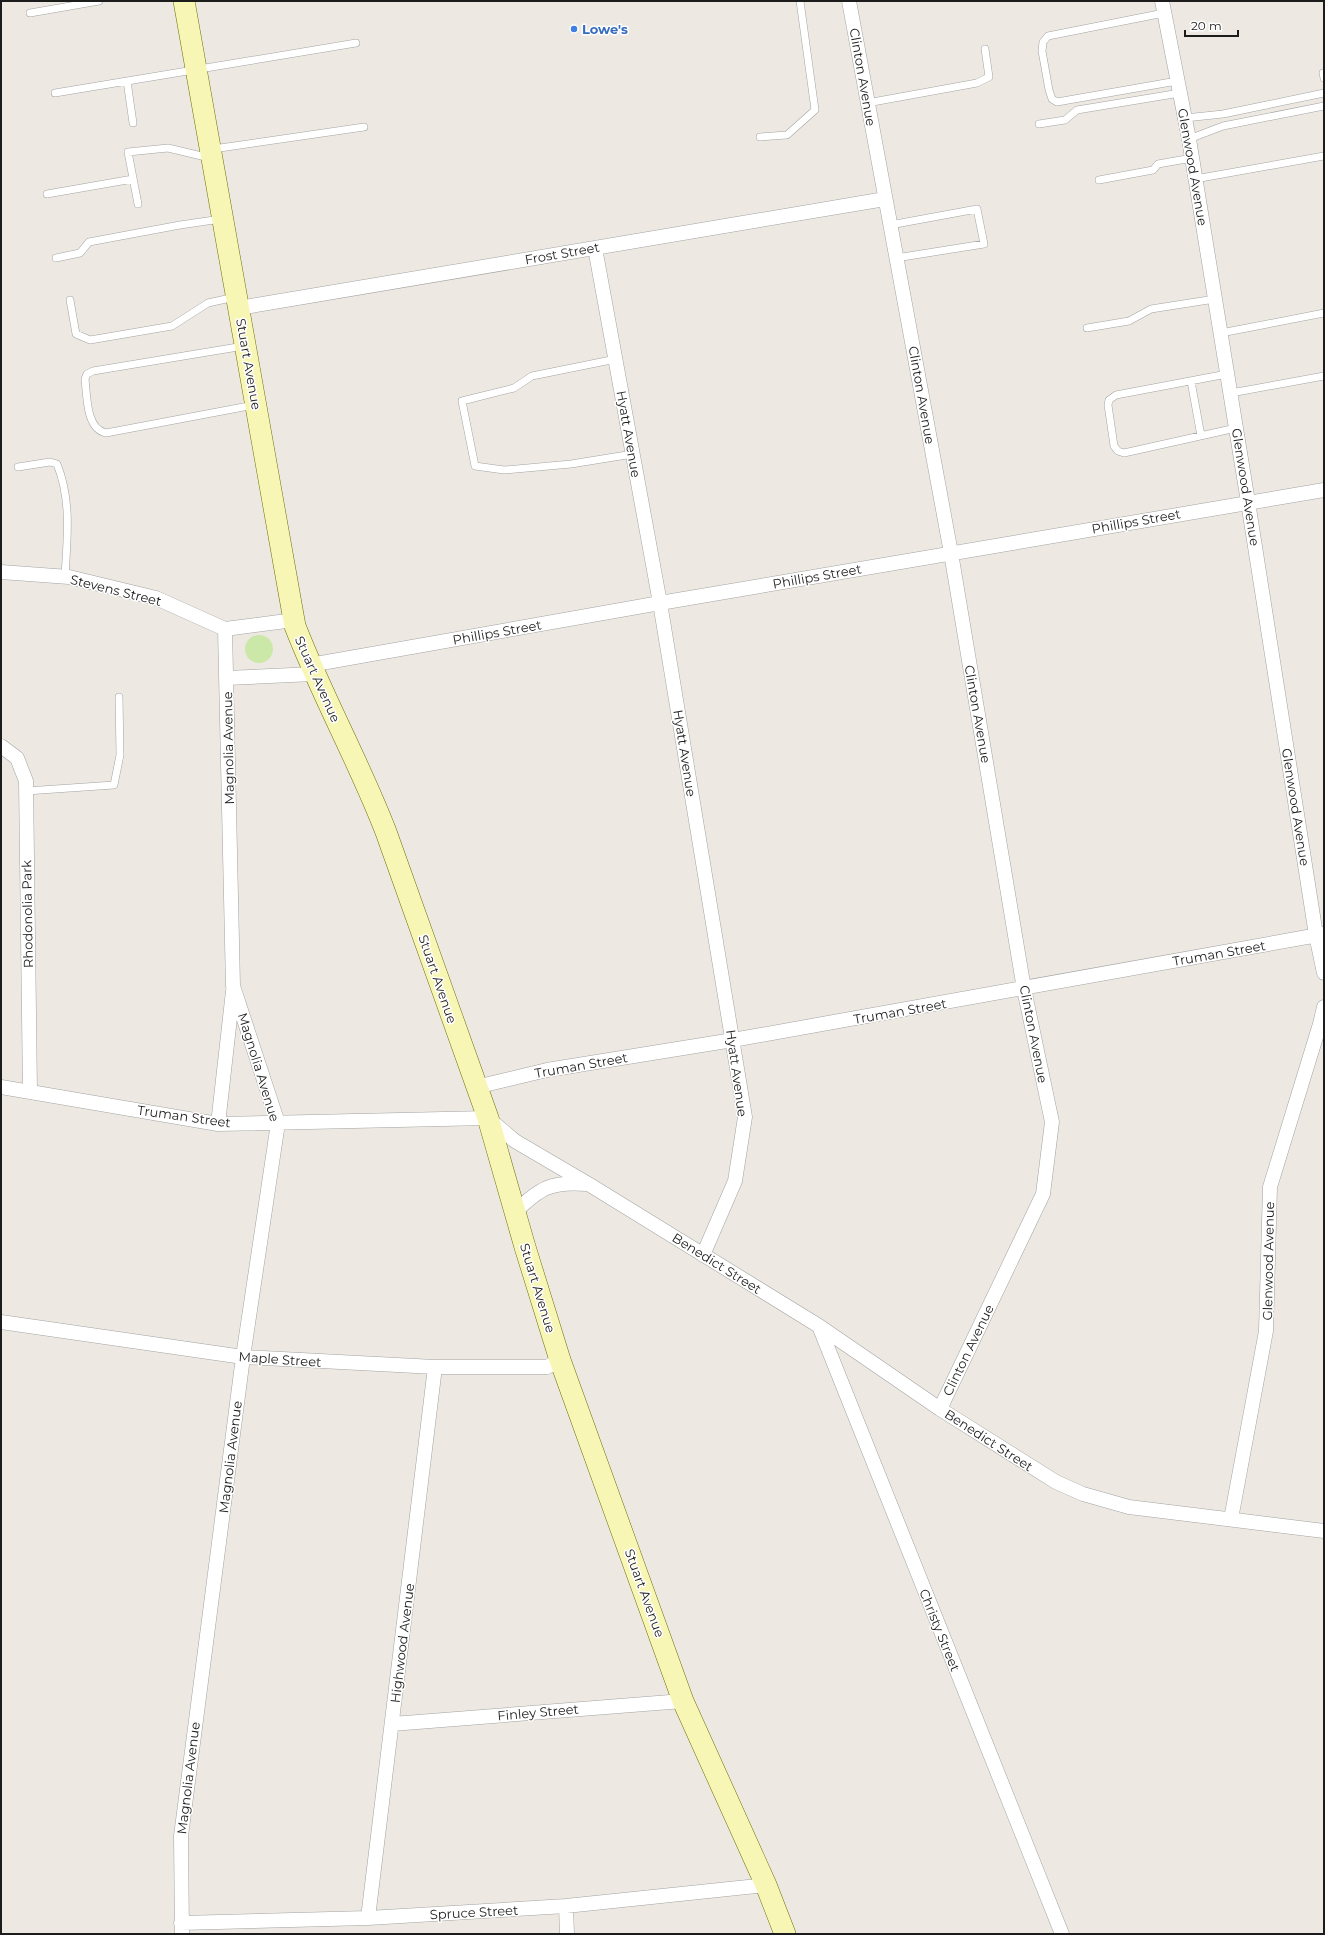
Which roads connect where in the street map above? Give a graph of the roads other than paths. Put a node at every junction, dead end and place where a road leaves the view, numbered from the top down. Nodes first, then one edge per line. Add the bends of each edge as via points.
1 (99, 1) edge
2 (184, 1) edge
3 (800, 1) edge
4 (849, 1) edge
5 (1163, 7) edge
6 (30, 13) dead end
7 (356, 43) dead end
8 (985, 49) dead end
9 (196, 70) junction
10 (127, 81) junction
11 (1179, 87) junction
12 (56, 93) dead end
13 (1324, 93) edge
14 (868, 103) junction
15 (1324, 106) edge
16 (1185, 118) junction
17 (133, 123) dead end
18 (1039, 124) dead end
19 (364, 127) dead end
20 (760, 137) dead end
21 (1189, 138) junction
22 (211, 154) junction
23 (1324, 156) edge
24 (1192, 158) junction
25 (133, 179) junction
26 (1195, 179) junction
27 (1099, 180) dead end
28 (47, 194) dead end
29 (885, 199) junction
30 (138, 204) dead end
31 (223, 219) junction
32 (890, 225) junction
33 (595, 248) junction
34 (56, 258) dead end
35 (896, 258) junction
36 (1215, 299) junction
37 (70, 300) dead end
38 (238, 302) junction
39 (1324, 313) edge
40 (1087, 328) dead end
41 (1221, 333) junction
42 (246, 346) junction
43 (616, 359) junction
44 (1227, 374) junction
45 (1324, 376) edge
46 (1191, 381) junction
47 (1231, 393) junction
48 (256, 404) junction
49 (1236, 428) junction
50 (1201, 436) junction
51 (633, 454) junction
52 (18, 467) dead end
53 (1324, 490) edge
54 (1248, 502) junction
55 (951, 553) junction
56 (1, 572) edge
57 (65, 577) junction
58 (660, 603) junction
59 (294, 620) junction
60 (225, 628) junction
61 (312, 670) junction
62 (226, 678) junction
63 (119, 697) dead end
64 (1, 746) edge
65 (26, 791) junction
66 (1320, 935) edge
67 (1324, 973) edge
68 (233, 986) junction
69 (1024, 989) junction
70 (1324, 1007) edge
71 (733, 1040) junction
72 (1, 1087) edge
73 (476, 1087) junction
74 (30, 1092) junction
75 (488, 1118) junction
76 (278, 1123) junction
77 (218, 1124) junction
78 (590, 1185) junction
79 (515, 1212) junction
80 (703, 1255) junction
81 (1, 1322) edge
82 (819, 1326) junction
83 (243, 1357) junction
84 (560, 1360) junction
85 (435, 1368) junction
86 (940, 1409) junction
87 (1231, 1519) junction
88 (1324, 1531) edge
89 (684, 1700) junction
90 (392, 1724) junction
91 (766, 1885) junction
92 (566, 1906) junction
93 (368, 1918) junction
94 (181, 1929) edge
95 (567, 1934) edge
96 (785, 1934) edge
97 (1062, 1934) edge

1 - 6 lane
2 - 9 street, Stuart Avenue
3 - 20 lane via 816,110 787,135
4 - 14 street, Clinton Avenue
5 - 11 street, Glenwood Avenue
5 - 11 lane via 1048,36 1042,42 1042,51 1049,90 1052,100 1057,102
7 - 9 lane
8 - 14 lane via 989,77 977,83
9 - 10 lane
9 - 22 street, Stuart Avenue
10 - 12 lane
10 - 17 lane
11 - 16 street, Glenwood Avenue
11 - 18 lane via 1077,110 1065,120
13 - 16 lane via 1229,113
14 - 29 street, Clinton Avenue
15 - 21 lane via 1222,126
16 - 21 street, Glenwood Avenue
19 - 22 lane
21 - 24 street, Glenwood Avenue
22 - 25 lane via 168,148 128,152
22 - 31 street, Stuart Avenue
23 - 26 lane
24 - 26 street, Glenwood Avenue
24 - 27 lane via 1158,164 1153,170
25 - 28 lane
25 - 30 lane
26 - 36 street, Glenwood Avenue
29 - 32 street, Clinton Avenue
29 - 33 street, Frost Street
31 - 34 lane via 90,242 80,253
31 - 38 street, Stuart Avenue
32 - 35 street, Clinton Avenue
32 - 35 lane via 977,209 984,244
33 - 38 street, Frost Street
33 - 43 street, Hyatt Avenue
35 - 55 street, Clinton Avenue
36 - 40 lane via 1152,309 1129,321
36 - 41 street, Glenwood Avenue
37 - 38 lane via 76,334 90,340 172,326 208,303
38 - 42 street, Stuart Avenue
39 - 41 lane
41 - 44 street, Glenwood Avenue
42 - 48 street, Stuart Avenue
42 - 48 lane via 87,374 85,379 90,413 94,426 99,432 106,433
43 - 51 street, Hyatt Avenue
43 - 51 lane via 532,376 514,388 462,401 475,466 504,470 571,464
44 - 46 lane
44 - 47 street, Glenwood Avenue
45 - 47 lane
46 - 50 lane
46 - 50 lane via 1116,396 1109,400 1114,446 1124,453
47 - 49 street, Glenwood Avenue
48 - 59 street, Stuart Avenue
49 - 50 lane
49 - 54 street, Glenwood Avenue
51 - 58 street, Hyatt Avenue
52 - 57 lane via 50,462 57,464 66,499 68,523
53 - 54 street, Phillips Street
54 - 55 street, Phillips Street
54 - 66 street, Glenwood Avenue
55 - 58 street, Phillips Street
55 - 69 street, Clinton Avenue
56 - 57 street, Stevens Street
57 - 60 street, Stevens Street via 156,598
58 - 61 street, Phillips Street
58 - 71 street, Hyatt Avenue
59 - 60 street
59 - 61 street, Stuart Avenue
60 - 62 street
61 - 62 street
61 - 73 street, Stuart Avenue via 368,785
62 - 68 street, Magnolia Avenue
63 - 65 lane via 120,755 114,785
64 - 65 street, Rhodonolia Park via 17,758 26,781
65 - 74 street, Rhodonolia Park
66 - 67 street, Glenwood Avenue
66 - 69 street, Truman Street
68 - 76 street, Magnolia Avenue
68 - 77 street, Magnolia Avenue
69 - 71 street, Truman Street
69 - 86 street, Clinton Avenue via 1052,1122 1043,1194
70 - 87 street, Glenwood Avenue via 1270,1187 1266,1331
71 - 73 street, Truman Street via 547,1070
71 - 80 street, Hyatt Avenue via 745,1117 735,1181
72 - 74 street, Truman Street
73 - 75 street, Stuart Avenue
74 - 77 street, Truman Street
75 - 76 street, Truman Street
75 - 78 street, Benedict Street via 515,1141
75 - 79 street, Stuart Avenue
76 - 77 street, Truman Street
76 - 83 street, Magnolia Avenue
78 - 79 street, Benedict Street via 570,1183 540,1190
78 - 80 street, Benedict Street
79 - 84 street, Stuart Avenue
80 - 82 street, Benedict Street
81 - 83 street, Maple Street
82 - 86 street, Benedict Street
82 - 97 street, Christy Street
83 - 85 street, Maple Street
83 - 94 street, Magnolia Avenue via 180,1836
84 - 85 street, Maple Street via 547,1367
84 - 89 street, Stuart Avenue
85 - 90 street, Highwood Avenue
86 - 87 street, Benedict Street via 1032,1468 1083,1494 1129,1507
87 - 88 street, Benedict Street
89 - 90 street, Finley Street
89 - 91 street, Stuart Avenue
90 - 93 street, Highwood Avenue
91 - 92 street, Spruce Street
91 - 96 street, Stuart Avenue
92 - 93 street, Spruce Street
92 - 95 street
93 - 94 street, Spruce Street

